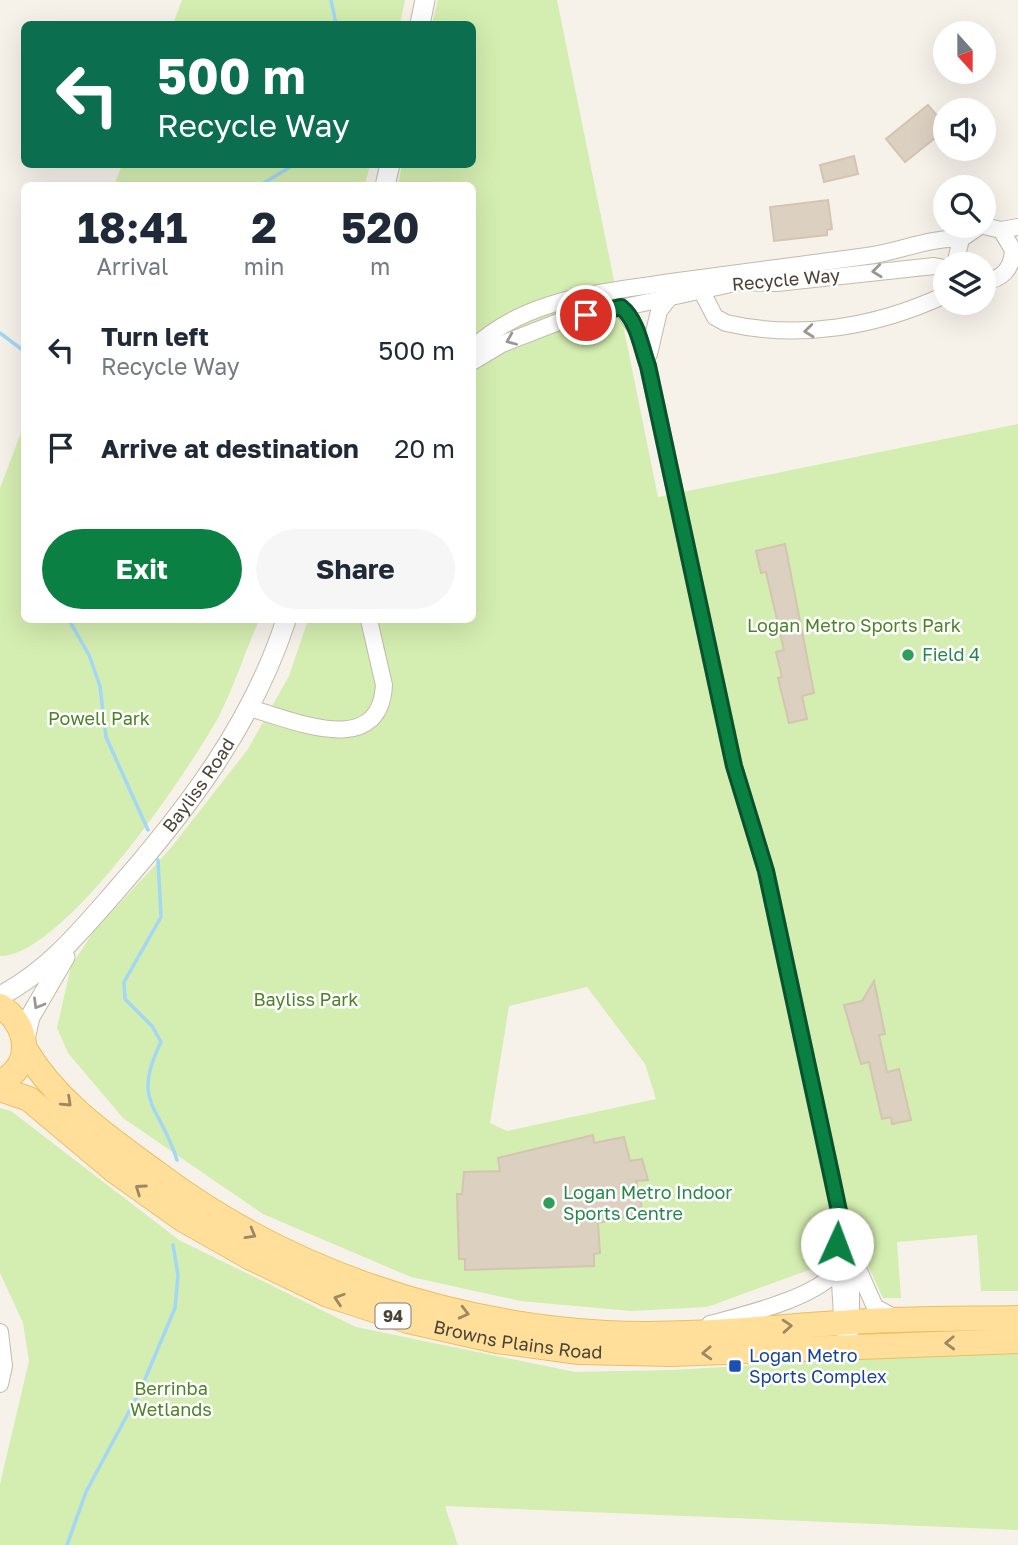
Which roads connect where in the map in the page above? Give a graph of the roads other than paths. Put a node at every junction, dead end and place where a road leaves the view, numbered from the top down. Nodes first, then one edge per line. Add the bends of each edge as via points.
1 (425, 0) edge
2 (421, 21) edge
3 (1018, 227) edge
4 (996, 229) edge
5 (1001, 230) junction
6 (961, 239) joint
7 (958, 252) edge
8 (1015, 258) edge
9 (933, 266) edge
10 (996, 277) edge
11 (701, 290) junction
12 (669, 298) junction
13 (933, 299) edge
14 (640, 305) junction
15 (621, 307) junction
16 (505, 324) junction
17 (476, 346) edge
18 (476, 360) edge
19 (649, 360) junction
20 (285, 623) edge
21 (370, 623) edge
22 (249, 708) junction
23 (82, 929) junction
24 (0, 996) edge
25 (0, 1006) edge
26 (25, 1044) junction
27 (0, 1082) edge
28 (0, 1089) edge
29 (839, 1211) junction
30 (851, 1254) junction
31 (838, 1268) junction
32 (1018, 1318) edge
33 (904, 1320) junction
34 (847, 1330) junction
35 (0, 1332) edge
36 (678, 1333) junction
37 (1018, 1341) edge
38 (0, 1384) edge

1 - 2 street
3 - 5 street
4 - 5 street
5 - 8 street
6 - 7 street
6 - 16 street via 943,238 869,256 636,286 568,299
8 - 10 street
9 -> 11 street, Recycle Way via 777,283 740,282
11 - 12 street, Recycle Way
13 -> 11 street via 848,326 800,333 726,323 715,317
12 - 14 street, Recycle Way
12 - 19 street via 659,311
14 - 15 street, Recycle Way
14 - 16 street via 622,297
14 - 19 street
15 -> 18 street, Recycle Way via 561,321
15 - 19 street
16 - 17 street
19 - 29 street via 734,766 766,871
20 - 22 street, Bayliss Road
21 - 22 street via 384,685 383,696 366,722 348,731 326,731
22 - 23 street, Bayliss Road via 212,772 169,830
23 - 24 street, Bayliss Road via 42,971
23 -> 26 street, Bayliss Road via 30,1017
25 - 26 main road, 94 via 12,1014
26 - 27 main road via 16,1071
26 -> 36 main road, Browns Plains Road / 94 via 53,1089 88,1122 184,1194 325,1271 470,1315 607,1333
34 -> 28 main road, Browns Plains Road / 94 via 672,1354 579,1352 497,1341 408,1321 328,1295 182,1219 116,1172 29,1098
29 - 30 street
29 - 31 street
30 - 33 street via 875,1307
30 - 34 street
31 - 34 street
31 - 36 street via 830,1280 812,1289
32 - 33 main road, Browns Plains Road / 94
33 - 34 main road, Browns Plains Road / 94
36 -> 34 main road, Browns Plains Road / 94
37 -> 34 main road, Browns Plains Road / 94
35 - 38 street via 4,1366

